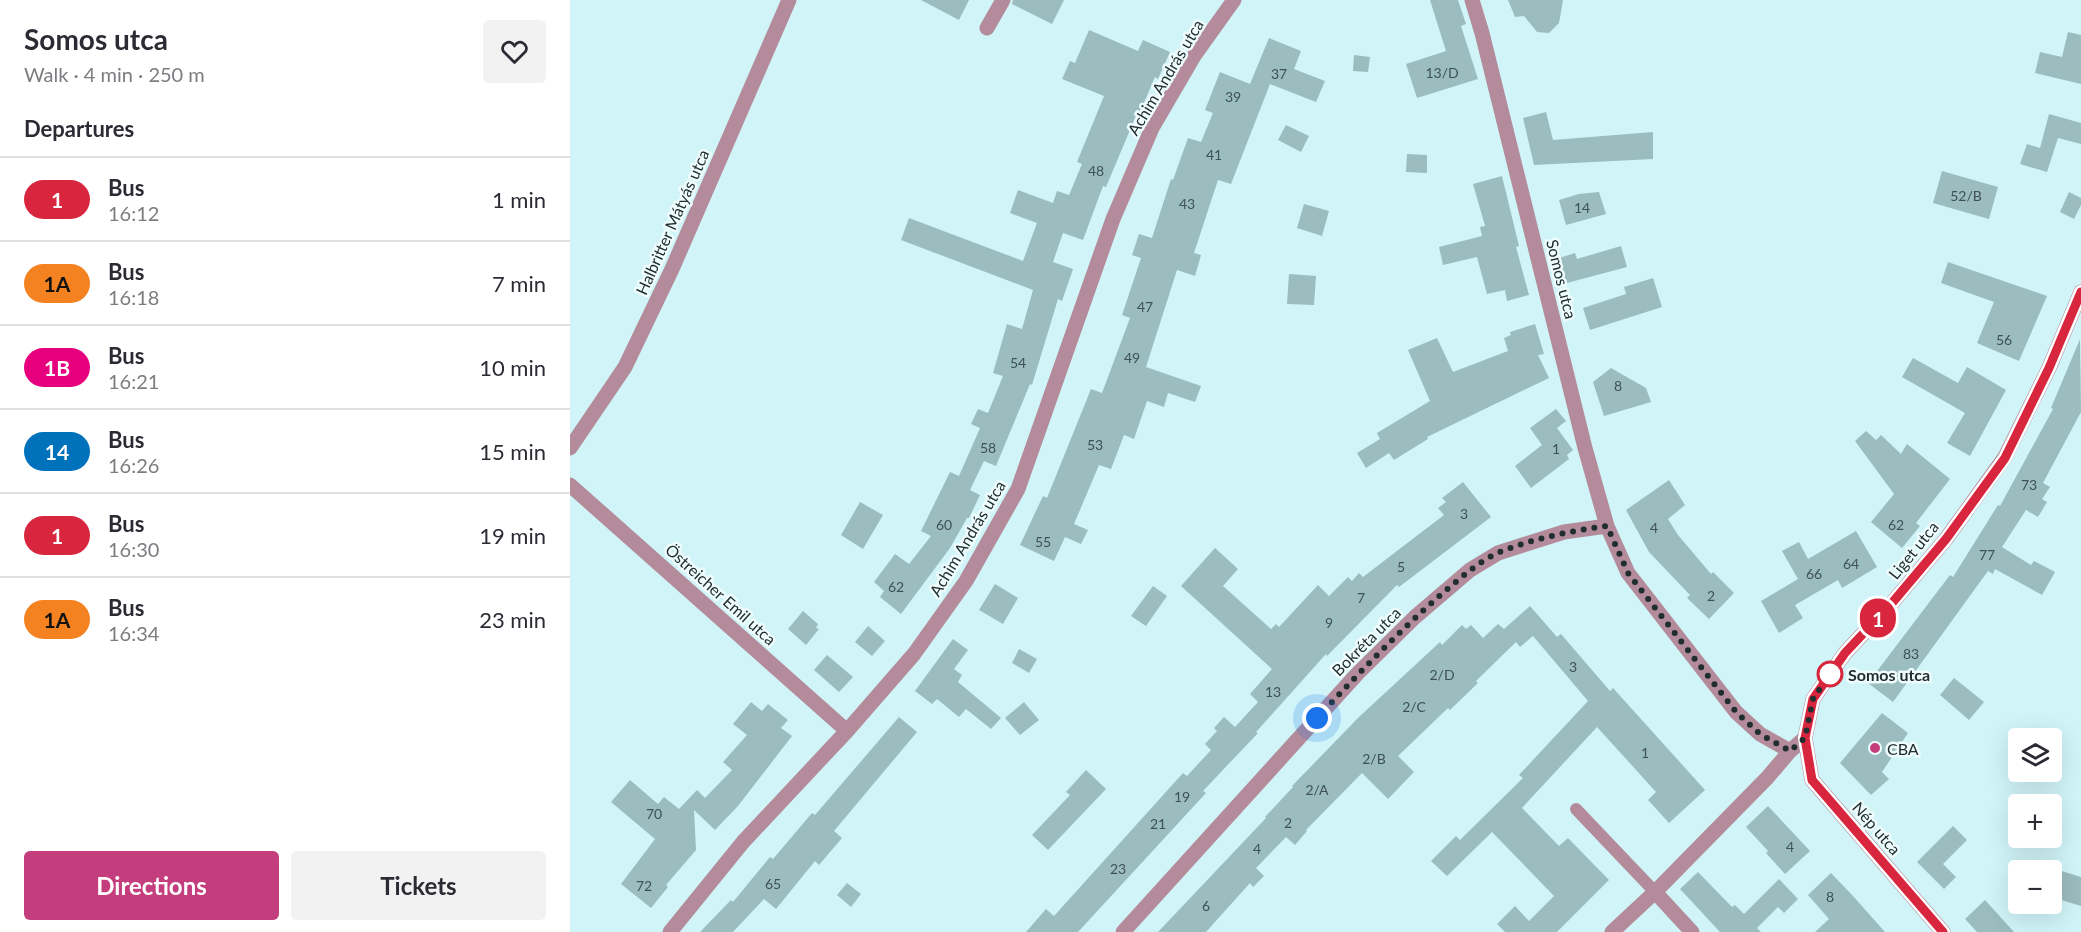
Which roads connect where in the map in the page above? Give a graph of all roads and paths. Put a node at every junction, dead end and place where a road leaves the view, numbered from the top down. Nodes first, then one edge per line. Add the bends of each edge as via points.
1 (789, 0) edge
2 (1003, 0) edge
3 (1234, 0) edge
4 (1472, 0) edge
5 (987, 28) dead end
6 (2081, 292) edge
7 (570, 448) edge
8 (570, 485) edge
9 (1607, 526) junction
10 (847, 731) junction
11 (1805, 738) junction
12 (1790, 751) junction
13 (1576, 809) dead end
14 (1654, 892) junction
15 (670, 932) edge
16 (1123, 932) edge
17 (1612, 932) edge
18 (1692, 932) edge
19 (1943, 932) edge

1 - 7 street, Halbritter Mátyás utca via 625,367
2 - 5 street
3 - 10 street, Achim András utca via 1194,56 1152,128 1113,219 1018,489 966,580 914,654
4 - 9 street, Somos utca
6 - 11 street, Liget utca via 2005,458 1946,539 1845,653 1813,699
8 - 10 street, Östreicher Emil utca
9 - 12 street, Somos utca via 1628,573 1736,712 1760,734
9 - 16 street, Bokréta utca via 1564,532 1526,544 1498,553 1470,570 1358,674
10 - 15 street, Achim András utca via 743,842
11 - 12 street
11 - 19 street, Nép utca via 1812,780
12 - 14 street
13 - 14 lane
14 - 17 street
14 - 18 street

